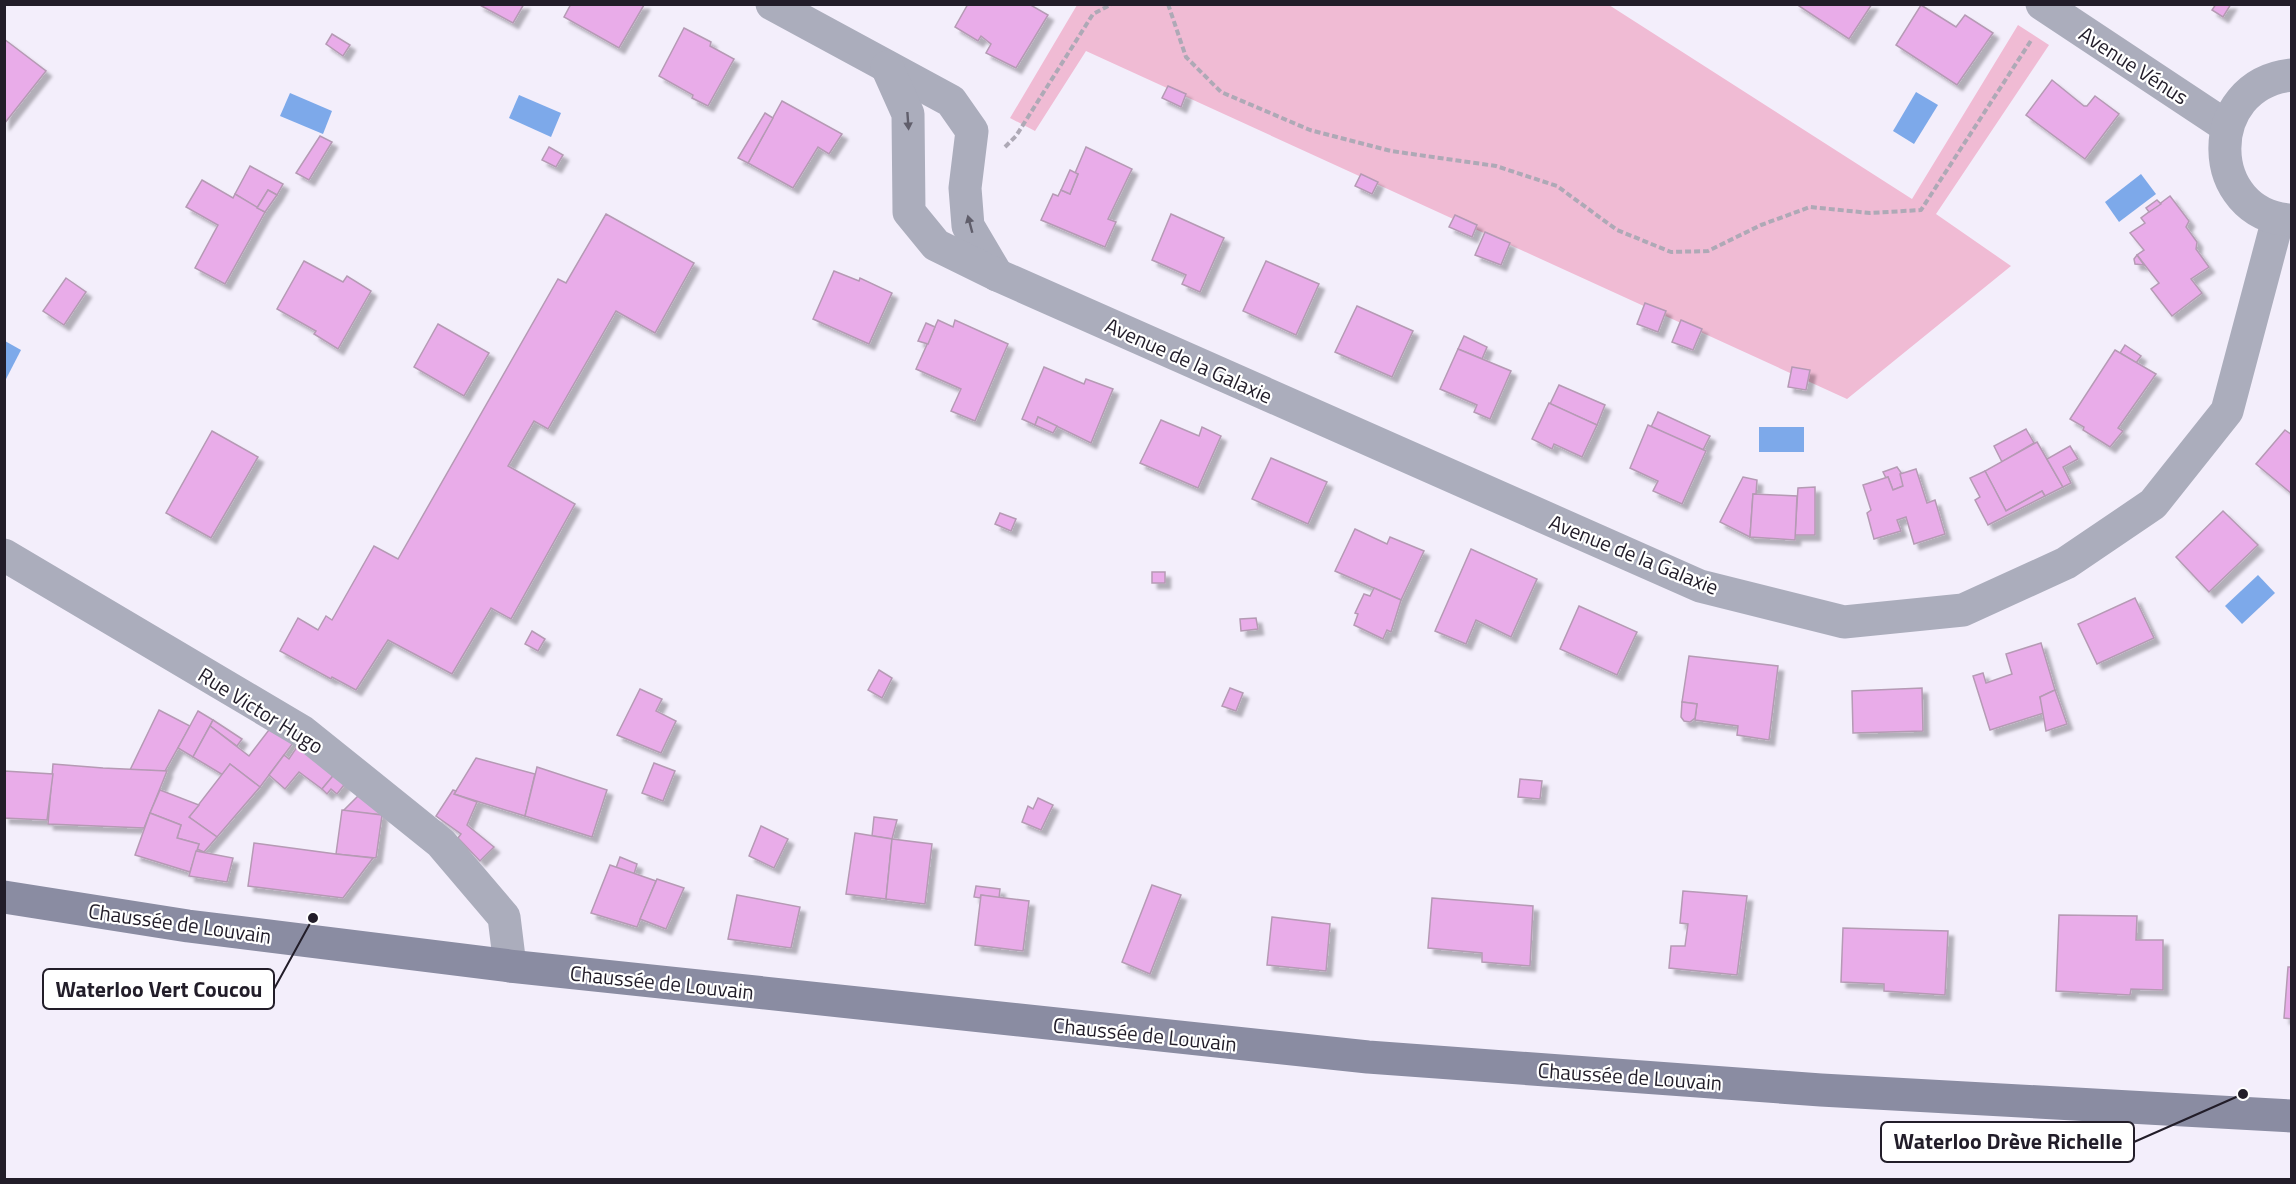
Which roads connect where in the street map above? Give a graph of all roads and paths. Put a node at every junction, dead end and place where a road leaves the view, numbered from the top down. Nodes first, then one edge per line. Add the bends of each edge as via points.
1 (772, 4) edge
2 (1112, 4) edge
3 (1168, 4) edge
4 (2046, 7) edge
5 (887, 67) junction
6 (2292, 75) edge
7 (2226, 126) junction
8 (1001, 151) dead end
9 (2285, 219) edge
10 (997, 275) junction
11 (4, 555) edge
12 (4, 897) edge
13 (510, 966) junction
14 (2292, 1116) edge

1 - 5 street
2 - 8 path via 1094,14 1016,136
3 - 4 path via 1186,57 1221,92 1310,130 1391,151 1496,166 1557,186 1617,230 1671,252 1708,251 1810,207 1870,213 1921,210
4 - 7 street, Avenue Vénus
5 -> 10 street, Avenue de la Galaxie via 909,114 909,212 936,245
10 -> 5 street via 968,226 965,188 972,131 951,101
6 - 7 street via 2257,86 2237,104
7 - 9 street via 2225,164 2237,190 2251,205
9 - 10 street, Avenue de la Galaxie via 2227,411 2153,504 2066,563 1964,610 1844,622 1700,586
11 - 13 street, Rue Victor Hugo via 303,732 441,843 504,917
12 - 13 main road, Chaussée de Louvain via 188,926
13 - 14 main road, Chaussée de Louvain via 1368,1057 1821,1090

